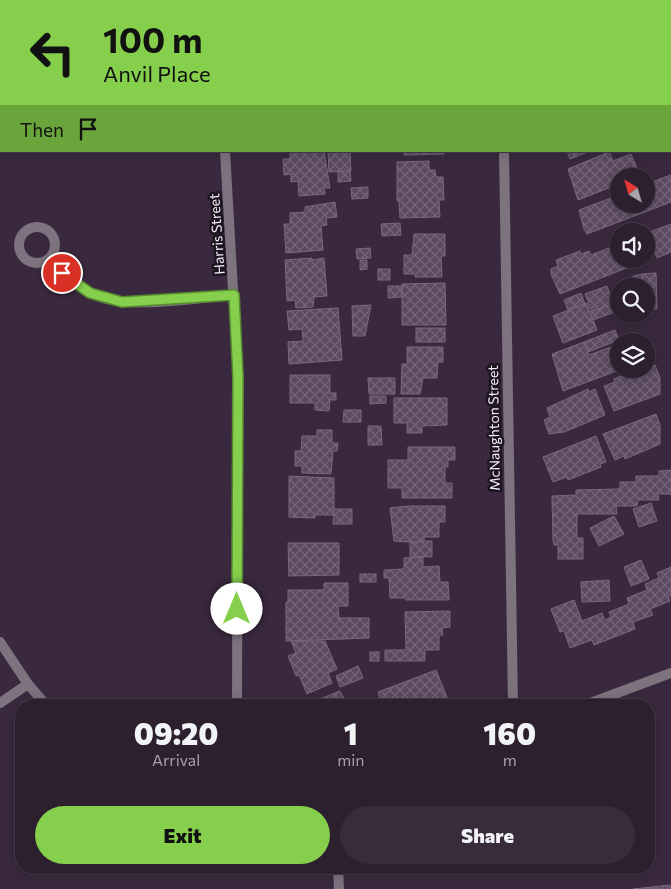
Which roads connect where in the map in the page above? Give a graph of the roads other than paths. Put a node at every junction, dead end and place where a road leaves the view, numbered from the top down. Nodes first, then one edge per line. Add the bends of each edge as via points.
1 (225, 152) edge
2 (504, 152) edge
3 (49, 259) dead end
4 (234, 295) junction
5 (0, 642) edge
6 (671, 672) edge
7 (28, 684) junction
8 (41, 699) edge
9 (237, 699) edge
10 (513, 699) edge
11 (601, 699) edge
12 (0, 703) edge
13 (338, 874) edge
14 (339, 889) edge

1 - 4 street, Harris Street
2 - 10 street, McNaughton Street
3 - 4 street via 79,287 99,297 122,302
4 - 9 street, Harris Street via 238,377
5 - 7 street
6 - 11 street
7 - 8 street
7 - 12 street
13 - 14 street

